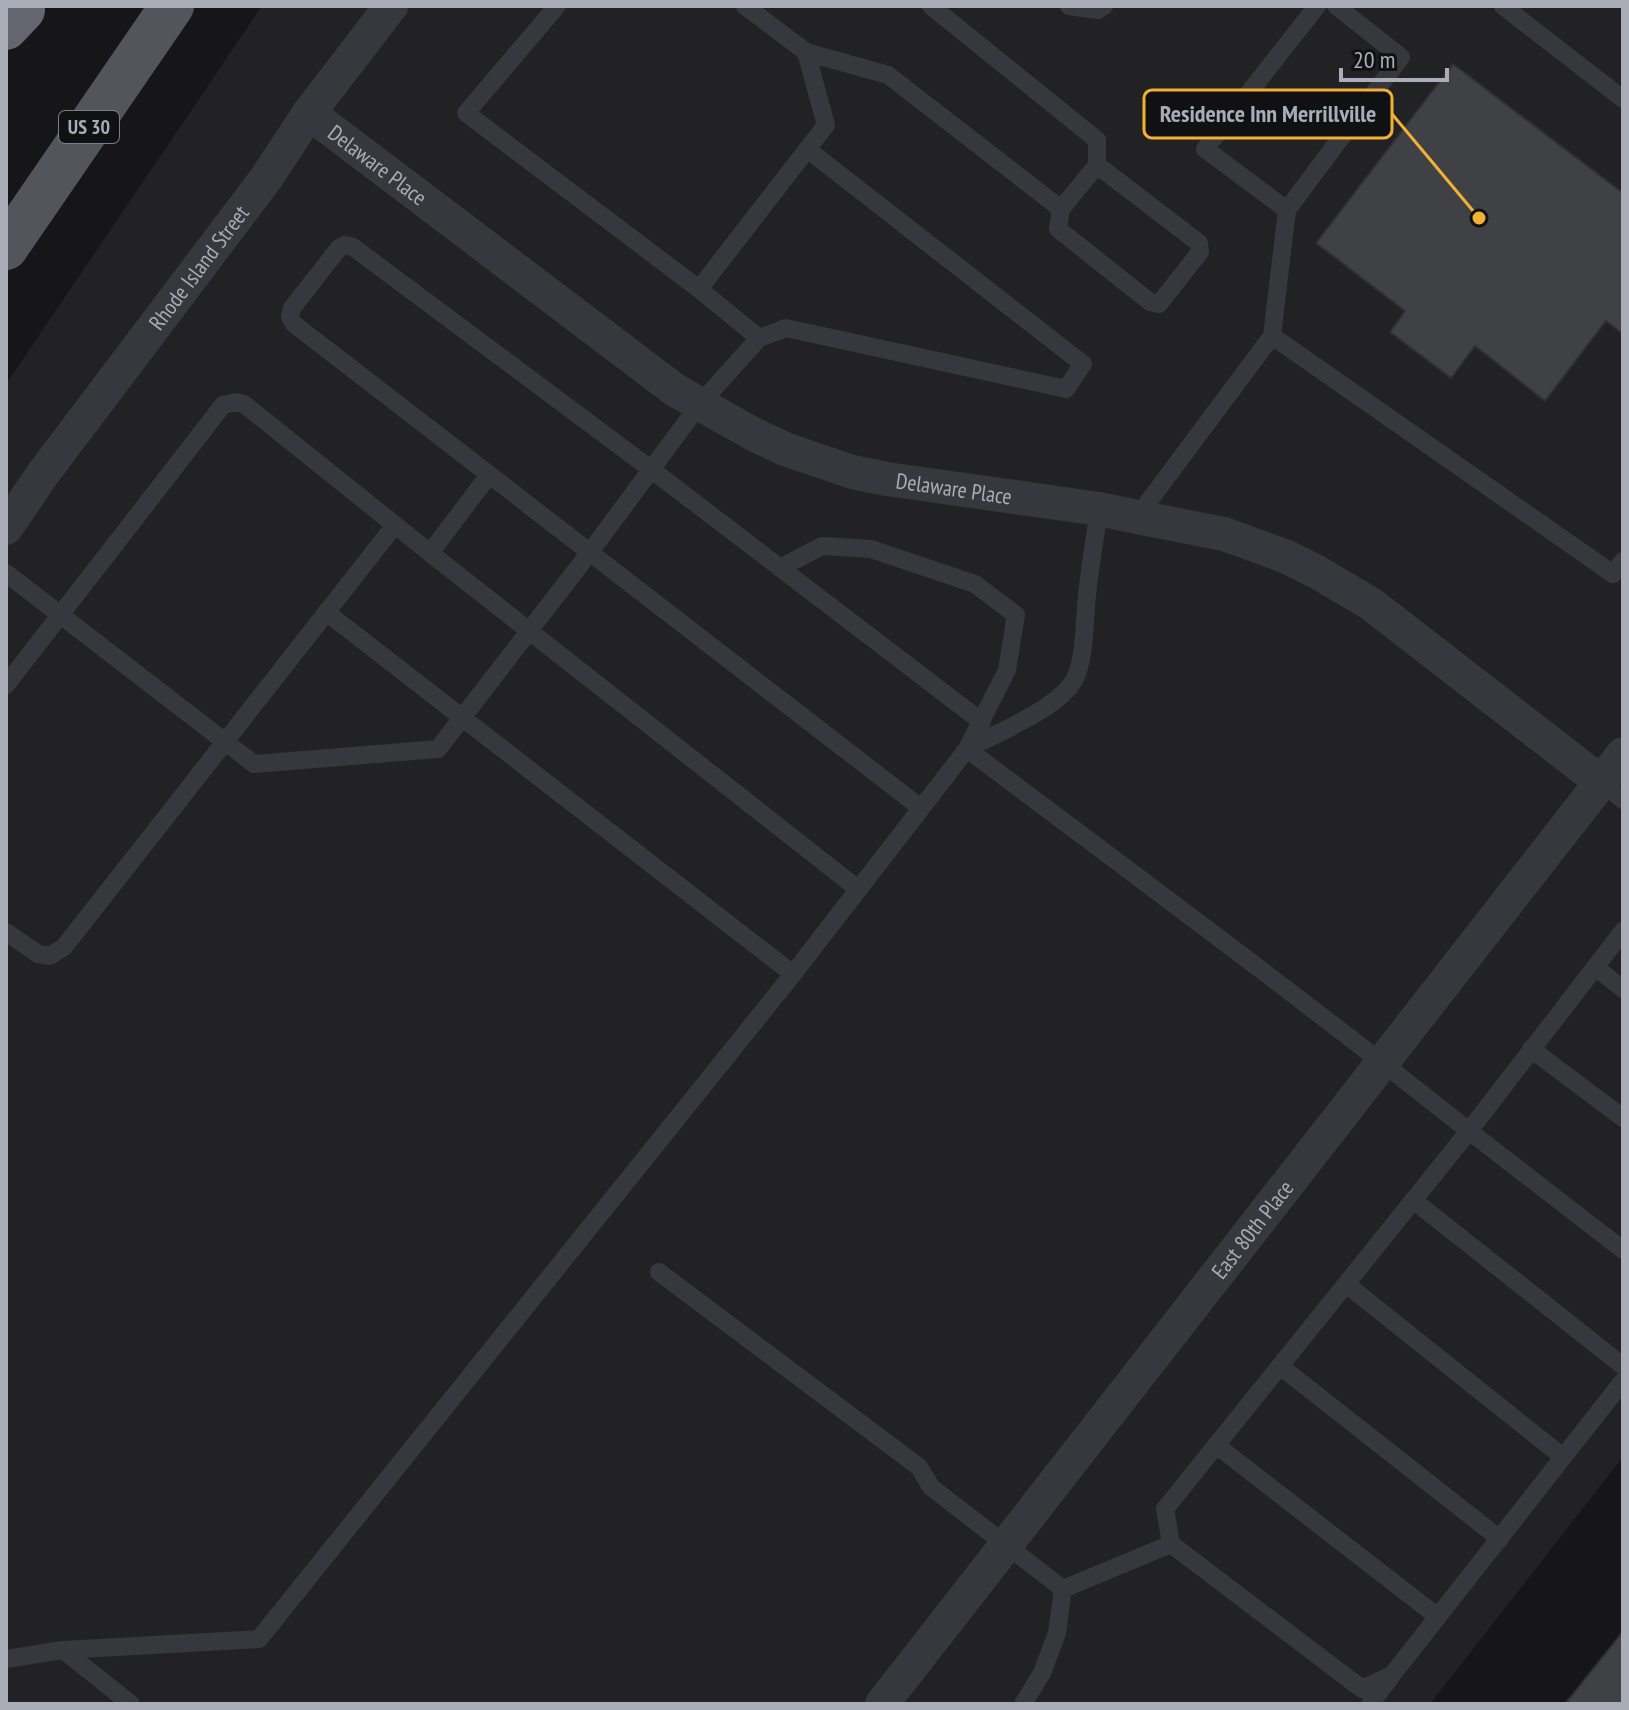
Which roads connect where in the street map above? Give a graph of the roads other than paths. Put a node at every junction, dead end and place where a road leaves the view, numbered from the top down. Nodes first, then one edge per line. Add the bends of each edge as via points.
1 (172, 6) edge
2 (391, 6) edge
3 (557, 6) edge
4 (745, 6) edge
5 (931, 6) edge
6 (1069, 6) edge
7 (1104, 6) edge
8 (1317, 6) edge
9 (1336, 6) edge
10 (1503, 6) edge
11 (1535, 6) edge
12 (1523, 22) junction
13 (806, 52) junction
14 (1623, 99) edge
15 (309, 113) junction
16 (807, 149) junction
17 (1097, 165) junction
18 (1061, 209) junction
19 (1287, 210) junction
20 (6, 248) edge
21 (699, 289) junction
22 (1272, 336) junction
23 (759, 338) junction
24 (699, 405) junction
25 (652, 470) junction
26 (489, 475) junction
27 (1099, 509) junction
28 (1137, 517) junction
29 (395, 525) junction
30 (6, 528) edge
31 (590, 552) junction
32 (430, 553) junction
33 (1623, 561) edge
34 (780, 568) junction
35 (6, 573) edge
36 (326, 612) junction
37 (60, 615) junction
38 (530, 630) junction
39 (6, 685) edge
40 (463, 718) junction
41 (982, 722) junction
42 (224, 741) junction
43 (967, 749) junction
44 (1623, 754) edge
45 (1612, 791) edge
46 (921, 808) junction
47 (858, 889) junction
48 (1623, 931) edge
49 (6, 932) edge
50 (1595, 967) junction
51 (793, 974) junction
52 (1623, 989) edge
53 (1531, 1049) junction
54 (1383, 1063) junction
55 (1623, 1118) edge
56 (1469, 1131) junction
57 (1413, 1200) junction
58 (1623, 1250) edge
59 (659, 1272) dead end
60 (1346, 1284) junction
61 (1280, 1366) junction
62 (1623, 1366) edge
63 (1623, 1381) edge
64 (1216, 1445) junction
65 (1563, 1457) junction
66 (1500, 1539) junction
67 (1171, 1544) junction
68 (1005, 1545) junction
69 (1063, 1589) junction
70 (1438, 1617) junction
71 (63, 1650) junction
72 (6, 1659) edge
73 (1392, 1675) junction
74 (131, 1704) edge
75 (882, 1704) edge
76 (1023, 1704) edge
77 (1370, 1704) edge

1 - 20 main road, US 30
2 - 15 street, Rhode Island Street
3 - 21 lane via 466,113
4 - 13 lane
5 - 17 lane via 1097,140
6 - 7 lane
8 - 19 lane via 1205,149
9 - 19 lane via 1401,57
10 - 12 lane
11 - 12 lane
12 - 14 lane
13 - 16 lane via 826,125
13 - 18 lane via 888,75
15 - 24 street, Delaware Place
15 - 30 street, Rhode Island Street
16 - 21 lane
16 - 23 lane via 1083,364 1066,389 786,328
17 - 18 lane
17 - 18 lane via 1199,243 1200,252 1159,304 1058,229
19 - 22 lane
21 - 23 lane
22 - 28 lane
22 - 33 lane via 1613,574
23 - 24 lane
24 - 25 lane
24 - 27 street, Delaware Place via 785,449 852,472
25 - 26 lane via 353,247 339,248 292,308 294,324
25 - 31 lane
25 - 34 lane
26 - 31 lane
26 - 32 lane
27 - 28 street, Delaware Place
27 - 43 lane via 1074,682 1061,697
28 - 45 street, Delaware Place via 1239,539 1346,587
29 - 32 lane
29 - 36 lane
29 - 37 lane via 244,404 223,405
31 - 38 lane
31 - 46 lane
32 - 38 lane
34 - 41 lane
34 - 41 lane via 822,546 871,549 975,584 1016,615 1007,670
35 - 37 lane
36 - 40 lane
36 - 42 lane
37 - 39 lane
37 - 42 lane
38 - 40 lane
38 - 47 lane
40 - 42 lane via 438,749 254,764
40 - 51 lane
41 - 43 lane
42 - 49 lane via 64,947 50,956 38,954
43 - 46 lane
43 - 54 lane
44 - 45 street, East 80th Place
45 - 54 street, East 80th Place
46 - 47 lane
47 - 51 lane
48 - 50 lane
50 - 52 lane
50 - 53 lane
51 - 71 lane via 259,1639
53 - 55 lane
53 - 56 lane
54 - 56 lane
54 - 68 street, East 80th Place
56 - 57 lane
56 - 58 lane
57 - 60 lane
57 - 62 lane
59 - 68 lane via 919,1467 931,1487
60 - 61 lane
60 - 65 lane
61 - 64 lane
61 - 66 lane
63 - 65 lane
64 - 67 lane via 1165,1509
64 - 70 lane
65 - 66 lane
66 - 70 lane
67 - 69 lane
67 - 73 lane via 1362,1689
68 - 69 lane
68 - 75 street, East 80th Place
69 - 76 lane via 1057,1633
70 - 73 lane
71 - 72 lane
71 - 74 lane
73 - 77 lane

